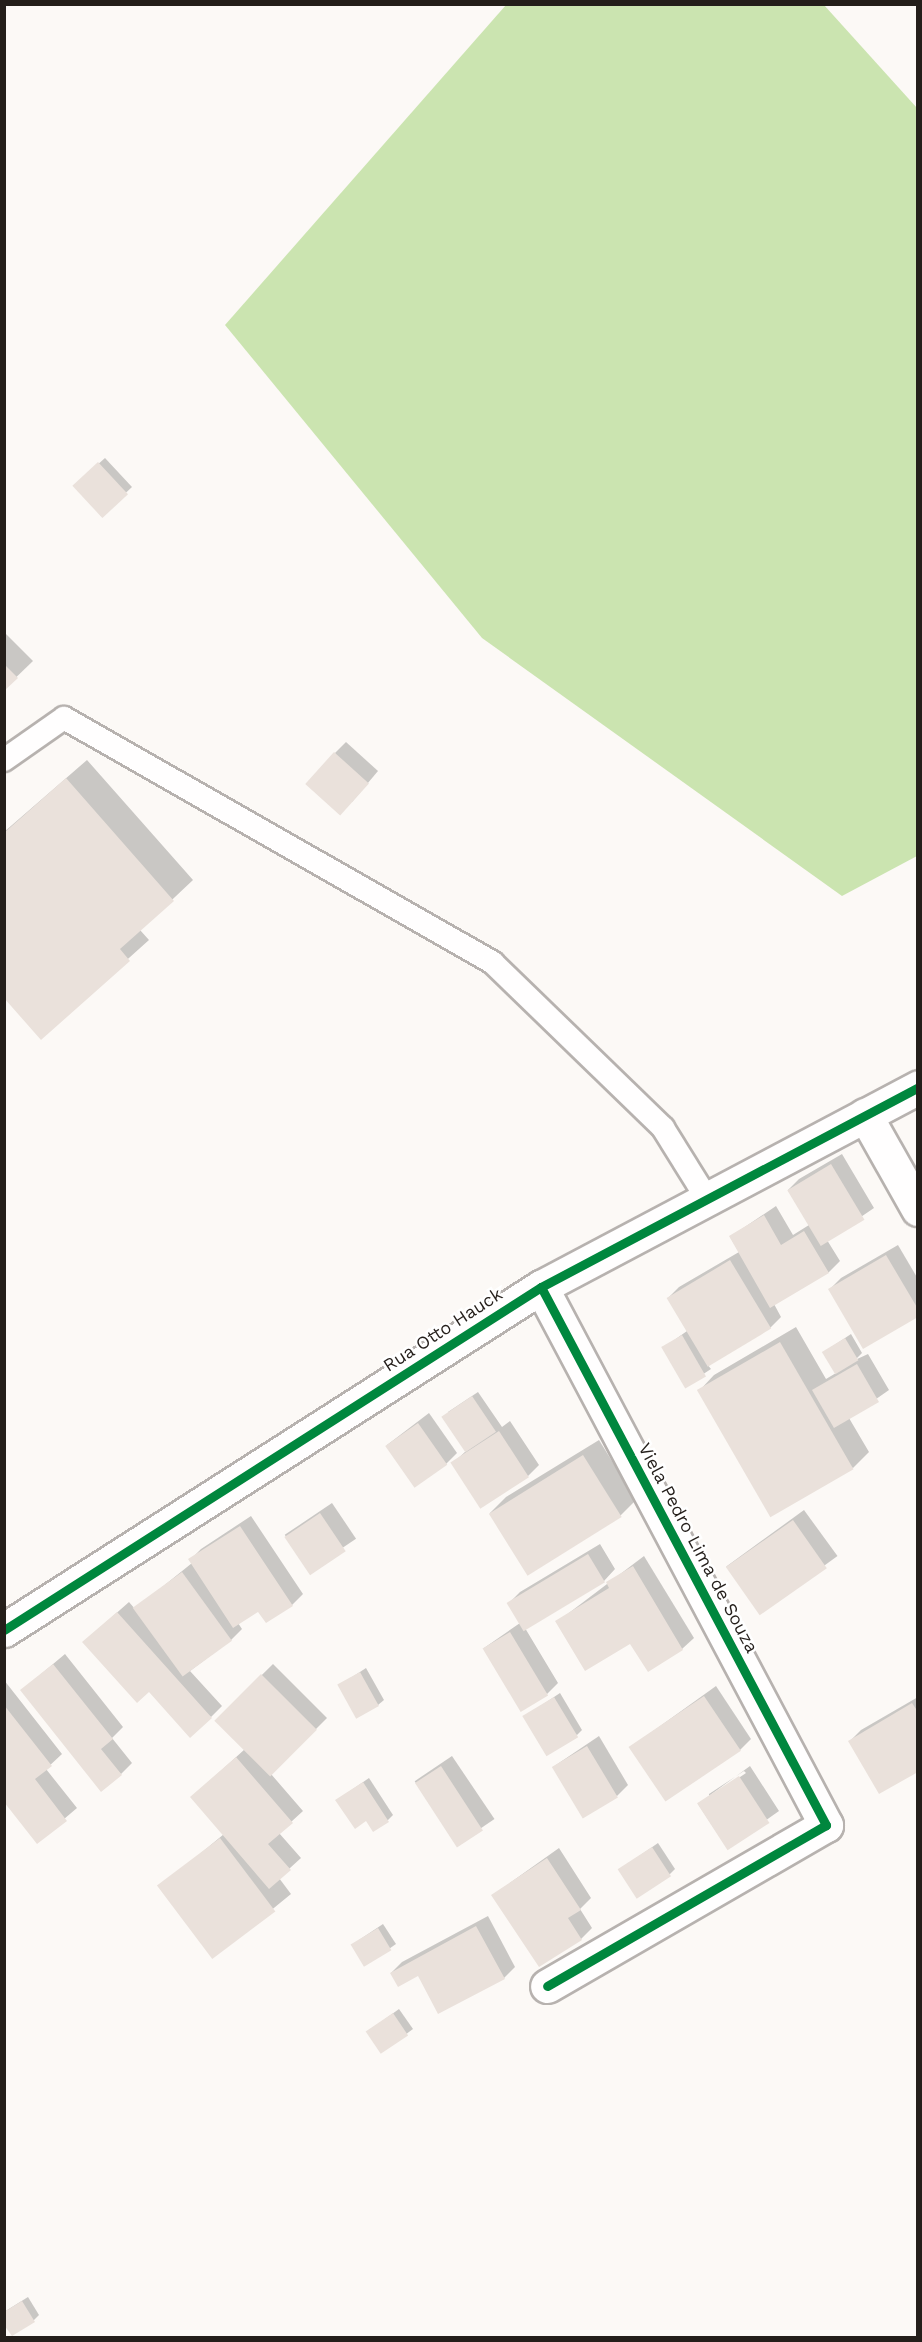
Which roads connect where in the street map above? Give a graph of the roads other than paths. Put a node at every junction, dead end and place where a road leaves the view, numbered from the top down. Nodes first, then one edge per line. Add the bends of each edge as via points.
1 (4, 760) edge
2 (918, 1087) edge
3 (865, 1115) junction
4 (706, 1197) junction
5 (918, 1209) edge
6 (541, 1287) junction
7 (4, 1630) edge
8 (547, 1986) dead end

1 - 4 lane via 64,718 493,963 663,1128
2 - 3 street, Rua Otto Hauck
3 - 4 street, Rua Otto Hauck
3 - 5 street
4 - 6 street, Rua Otto Hauck
6 - 7 street, Rua Otto Hauck
6 - 8 street, Viela Pedro Lima de Souza via 826,1825

